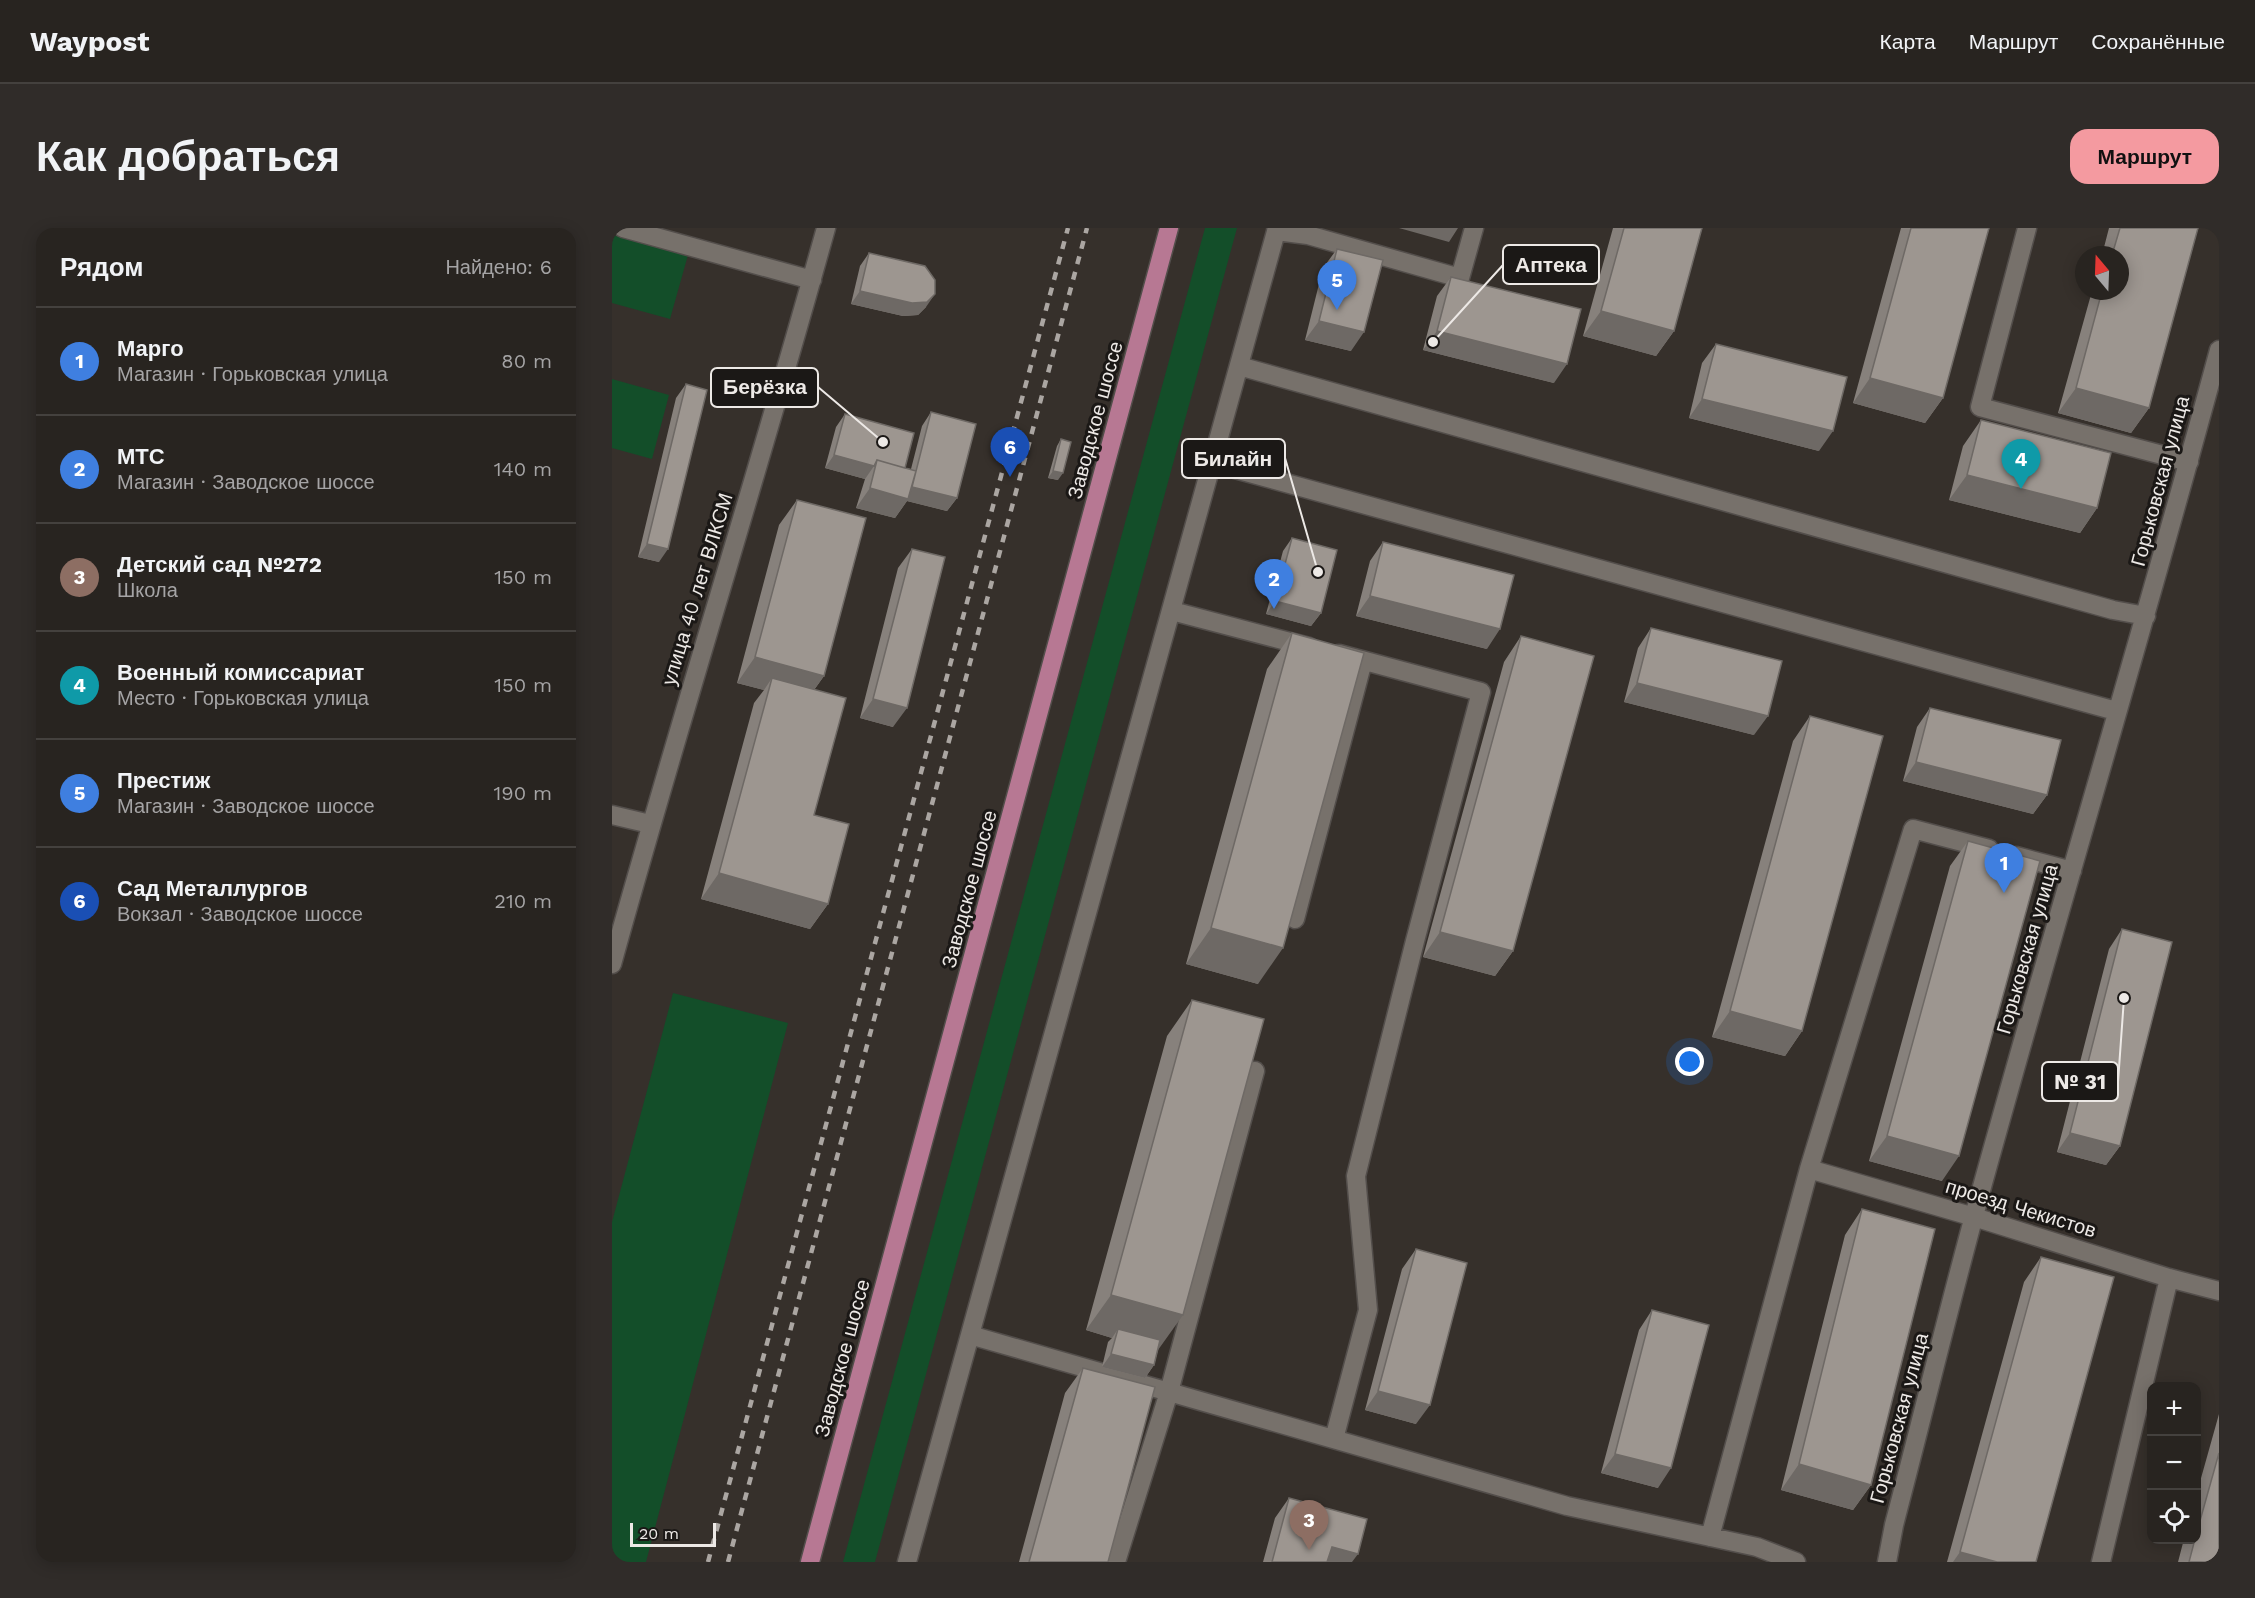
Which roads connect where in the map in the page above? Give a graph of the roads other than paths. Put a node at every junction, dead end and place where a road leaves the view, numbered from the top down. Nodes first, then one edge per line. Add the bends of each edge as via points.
1 (623, 228) edge
2 (826, 228) edge
3 (1169, 228) edge
4 (1474, 228) edge
5 (2027, 228) edge
6 (1276, 230) edge
7 (812, 280) junction
8 (2219, 350) edge
9 (1239, 366) junction
10 (2189, 462) junction
11 (1213, 463) junction
12 (1172, 610) junction
13 (2146, 616) junction
14 (1363, 661) junction
15 (2116, 711) junction
16 (612, 815) edge
17 (650, 824) junction
18 (2072, 871) junction
19 (1295, 919) edge
20 (612, 964) edge
21 (1255, 1071) edge
22 (1809, 1169) junction
23 (1974, 1217) junction
24 (2169, 1278) junction
25 (2219, 1291) edge
26 (970, 1335) junction
27 (1169, 1392) junction
28 (1334, 1439) junction
29 (1710, 1537) junction
30 (810, 1562) edge
31 (907, 1562) edge
32 (1116, 1562) edge
33 (1796, 1562) edge
34 (1887, 1562) edge
35 (2101, 1562) edge

1 - 7 street
2 - 7 street, улица 40 лет ВЛКСМ
3 - 30 main road, Заводское шоссе
4 - 6 street via 1460,278 1308,235
5 - 10 street via 1980,407
6 - 9 street
7 - 17 street, улица 40 лет ВЛКСМ
8 - 10 street, Горьковская улица
9 - 11 street
9 - 13 street
10 - 13 street, Горьковская улица
11 - 12 street
11 - 15 street
12 - 14 street
12 - 26 street
13 - 15 street, Горьковская улица
14 - 19 street
14 - 28 street via 1481,692 1356,1176 1368,1310
15 - 18 street, Горьковская улица
16 - 17 street
17 - 20 street, улица 40 лет ВЛКСМ
18 - 22 street via 1913,829
18 - 23 street, Горьковская улица
21 - 27 street
22 - 23 street, проезд Чекистов
22 - 29 street
23 - 24 street, проезд Чекистов
23 - 34 street, Горьковская улица
24 - 25 street, проезд Чекистов
24 - 35 street
26 - 27 street
26 - 31 street
27 - 28 street
27 - 32 street
28 - 29 street via 1568,1506
29 - 33 street via 1757,1547

